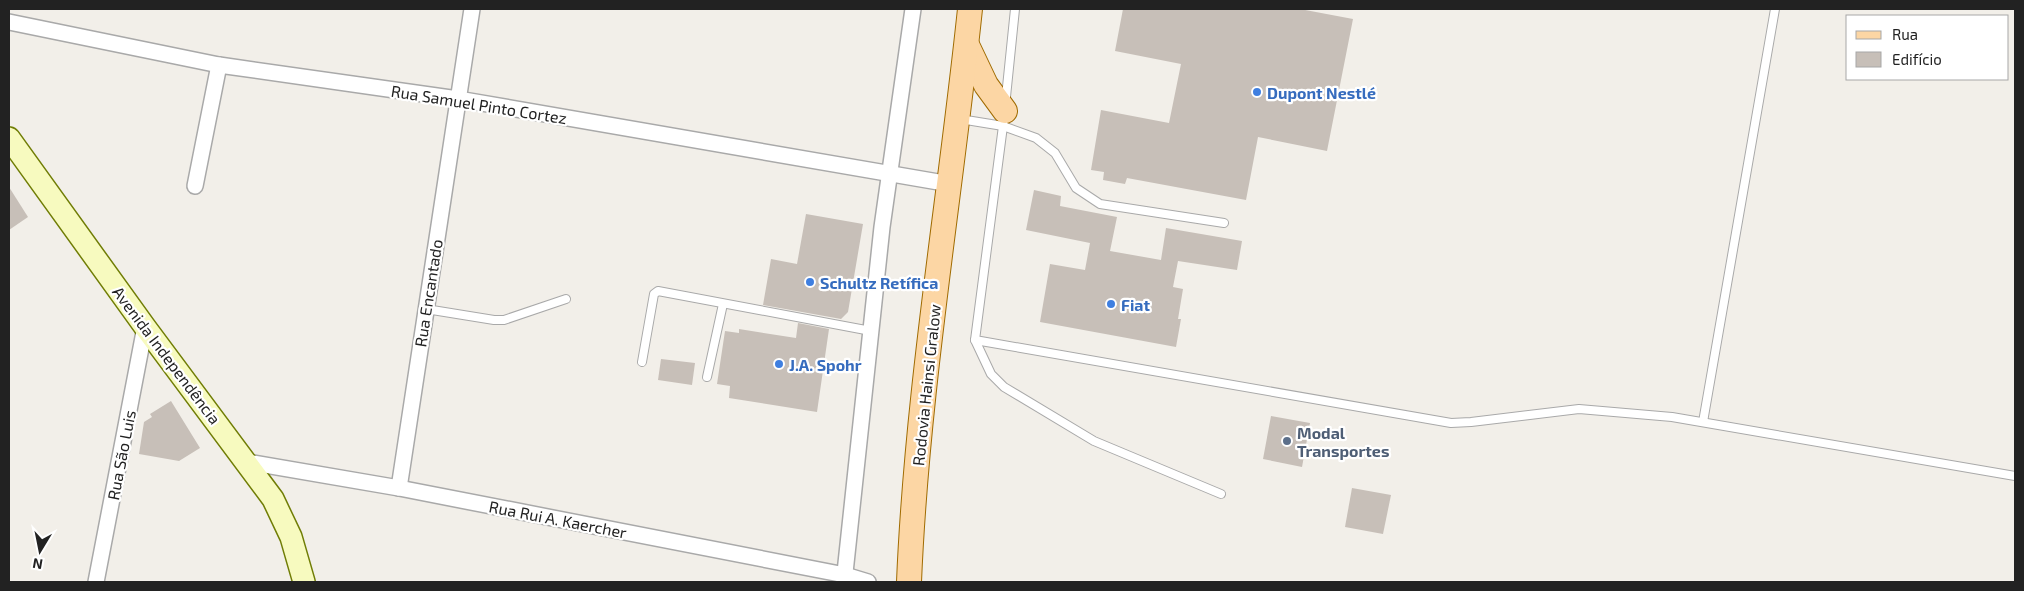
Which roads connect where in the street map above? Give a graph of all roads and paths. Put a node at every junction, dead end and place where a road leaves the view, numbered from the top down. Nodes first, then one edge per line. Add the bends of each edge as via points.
1 (472, 9) edge
2 (913, 9) edge
3 (970, 9) edge
4 (1015, 9) edge
5 (1775, 9) edge
6 (9, 22) edge
7 (966, 45) junction
8 (219, 65) junction
9 (458, 99) junction
10 (957, 119) junction
11 (1004, 119) junction
12 (9, 138) edge
13 (890, 174) junction
14 (950, 184) junction
15 (195, 186) dead end
16 (1224, 223) dead end
17 (566, 299) dead end
18 (723, 304) junction
19 (426, 310) junction
20 (145, 327) junction
21 (871, 331) junction
22 (975, 340) junction
23 (642, 362) dead end
24 (707, 378) dead end
25 (1703, 422) junction
26 (247, 462) junction
27 (2015, 476) edge
28 (399, 488) junction
29 (1221, 494) dead end
30 (845, 579) edge
31 (96, 582) edge
32 (304, 582) edge
33 (868, 582) edge
34 (909, 582) edge

1 - 9 street, Rua Encantado
2 - 13 street
3 - 7 main road, Rodovia Hainsi Gralow
4 - 11 lane
5 - 25 lane
6 - 8 street, Rua Samuel Pinto Cortez
7 - 10 main road, Rodovia Hainsi Gralow
7 - 11 main road
8 - 9 street, Rua Samuel Pinto Cortez
8 - 15 street
9 - 13 street, Rua Samuel Pinto Cortez
9 - 19 street, Rua Encantado
10 - 11 lane
10 - 14 main road, Rodovia Hainsi Gralow
11 - 16 lane via 1055,153 1076,188 1100,204
11 - 22 lane
12 - 20 main road, Avenida Independência
13 - 14 street, Rua Samuel Pinto Cortez
13 - 21 street
14 - 34 main road, Rodovia Hainsi Gralow via 918,454
17 - 19 lane via 504,320
18 - 21 lane
18 - 23 lane via 658,291 654,294
18 - 24 lane
19 - 28 street, Rua Encantado
20 - 26 main road, Avenida Independência
20 - 31 street, Rua São Luis
21 - 30 street
22 - 25 lane via 1451,423 1579,409 1672,416
22 - 29 lane via 991,374 1004,387 1094,441
25 - 27 lane
26 - 28 street, Rua Rui A. Kaercher
26 - 32 main road, Avenida Independência via 273,499 291,537
28 - 30 street, Rua Rui A. Kaercher
30 - 33 street, Rua Rui A. Kaercher

